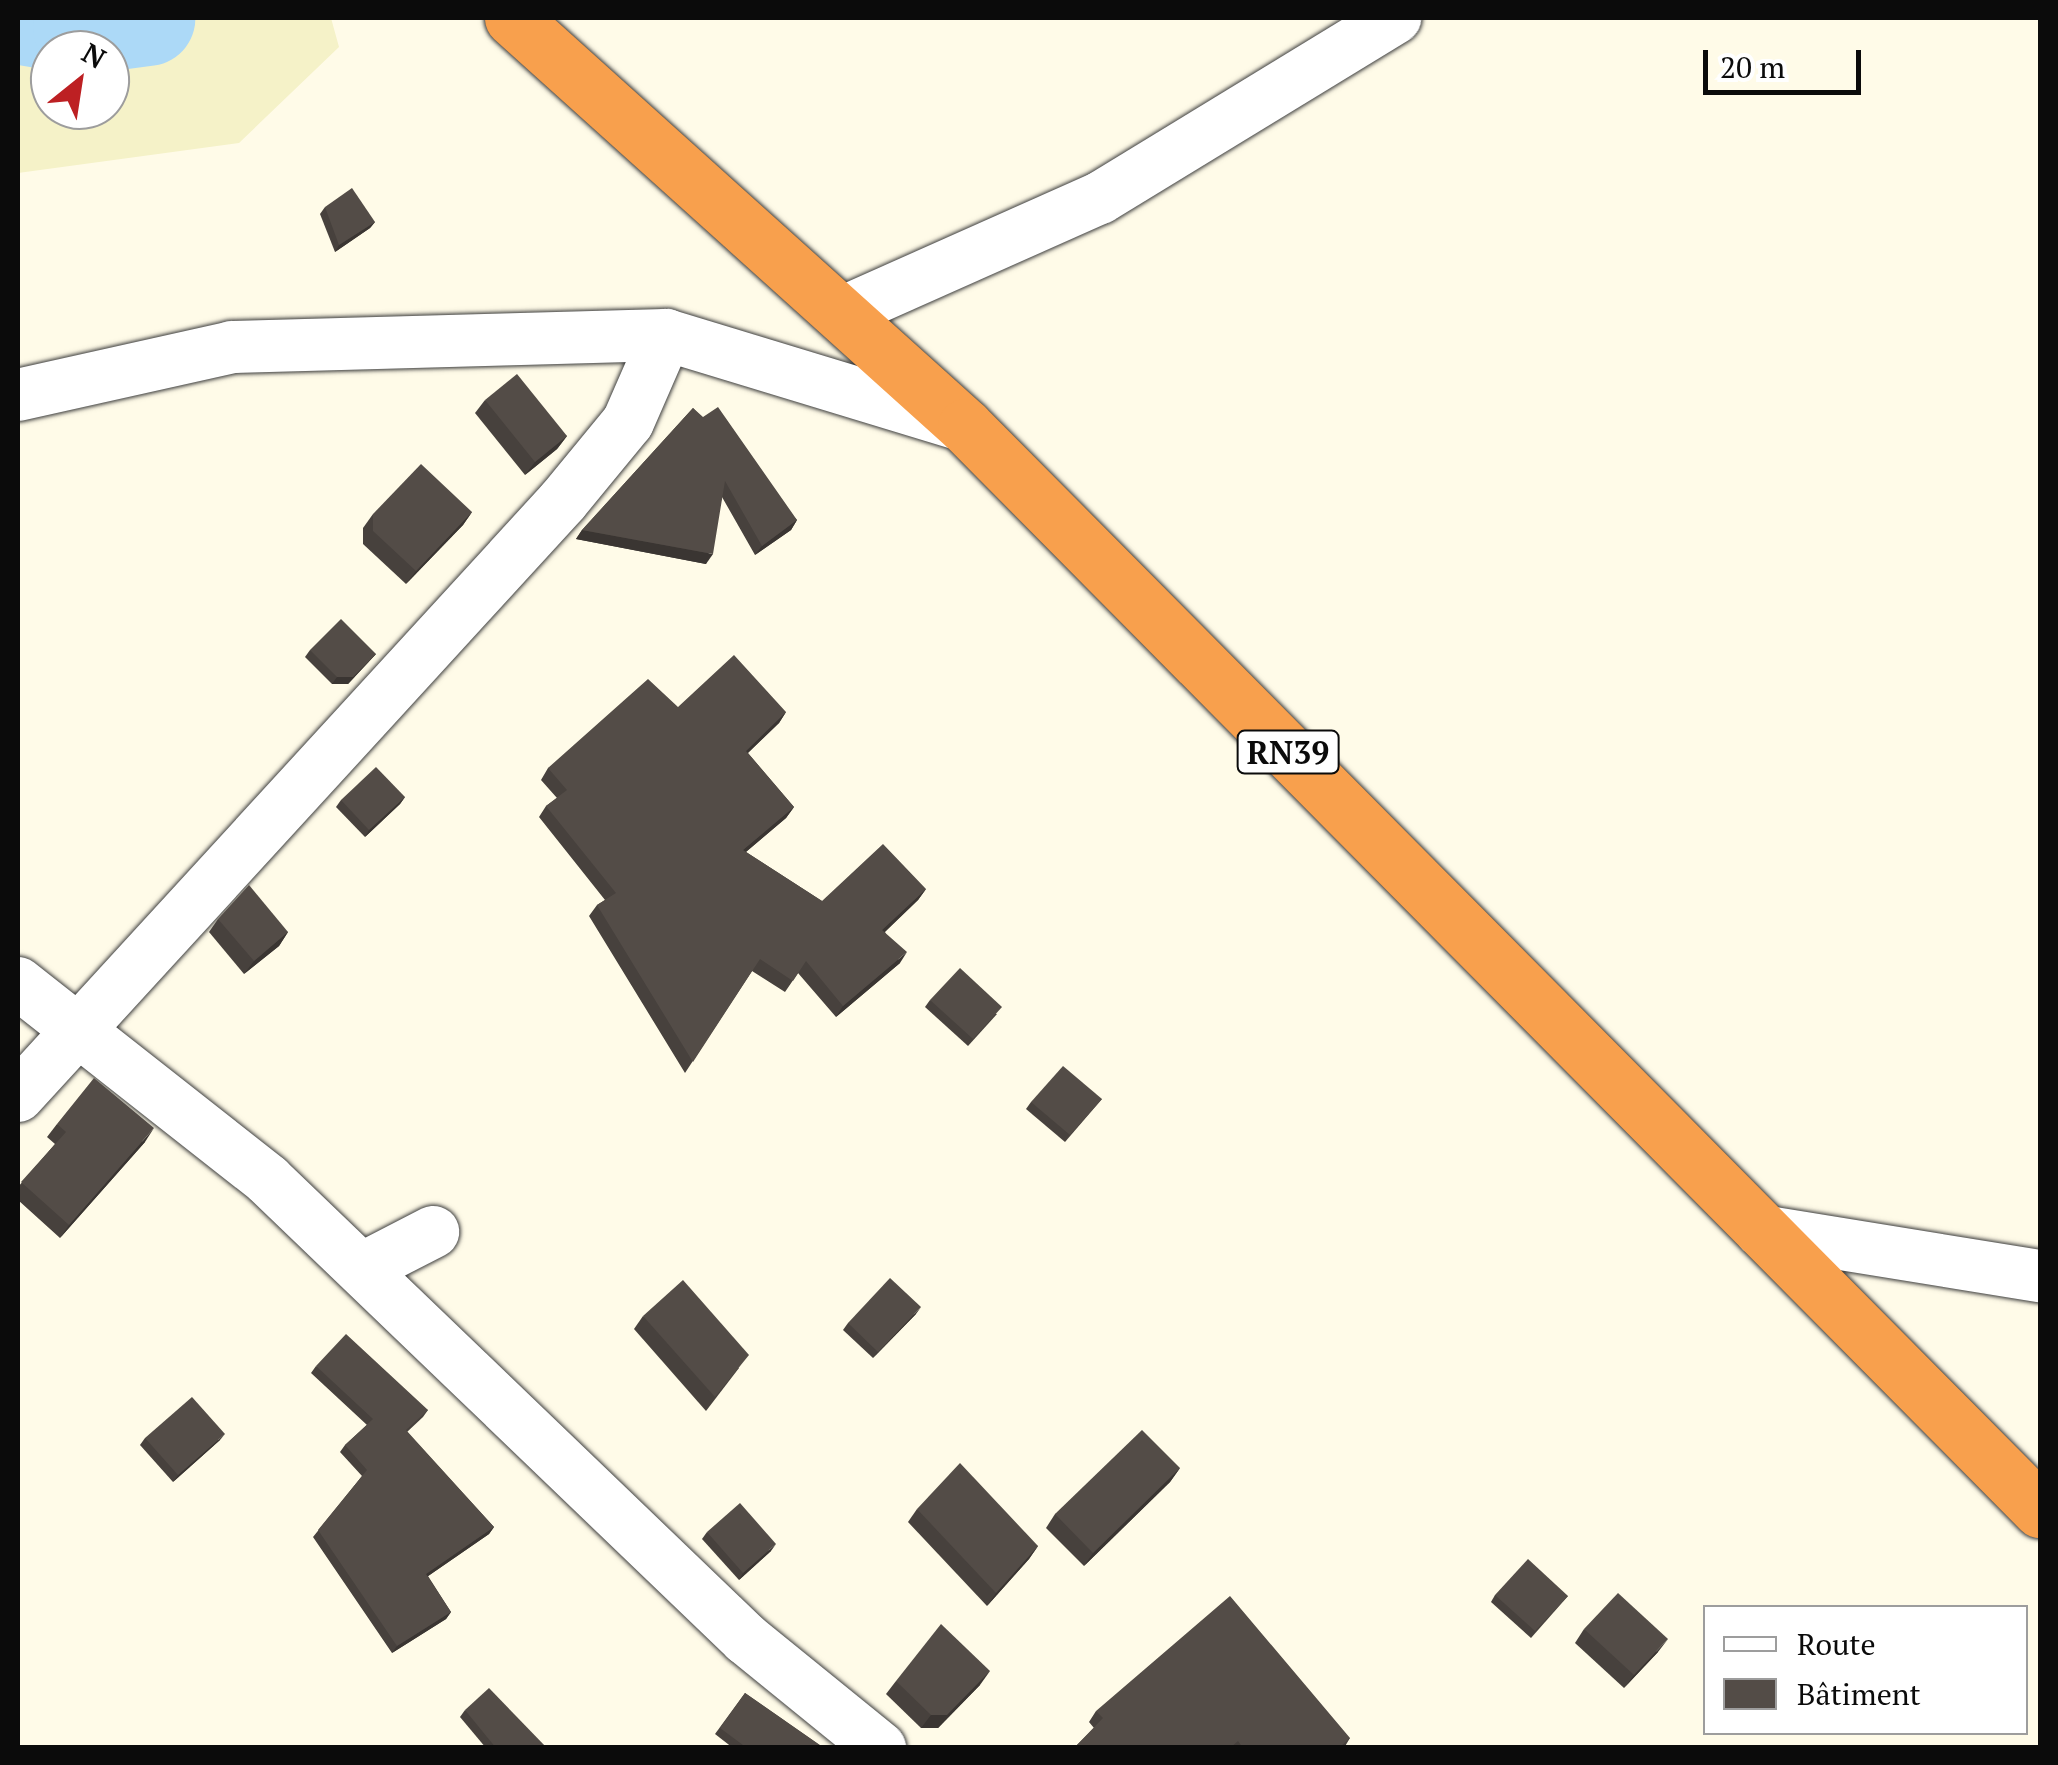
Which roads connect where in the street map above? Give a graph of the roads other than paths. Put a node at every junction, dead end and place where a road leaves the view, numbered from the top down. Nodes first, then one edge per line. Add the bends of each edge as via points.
1 (512, 18) edge
2 (1395, 18) edge
3 (846, 311) junction
4 (666, 335) junction
5 (18, 396) edge
6 (966, 426) junction
7 (18, 982) edge
8 (71, 1030) junction
9 (18, 1096) edge
10 (1761, 1231) junction
11 (433, 1232) dead end
12 (362, 1268) junction
13 (2040, 1276) edge
14 (2040, 1510) edge
15 (880, 1748) edge

1 - 3 highway, RN39
2 - 3 street via 1100,198
3 - 6 highway, RN39
4 - 5 street via 232,347
4 - 6 street
4 - 8 street via 628,422 562,501
6 - 10 highway, RN39
7 - 8 street
8 - 9 street
8 - 12 street via 193,1119
10 - 13 street
10 - 14 highway, RN39
11 - 12 street
12 - 15 street via 734,1626

